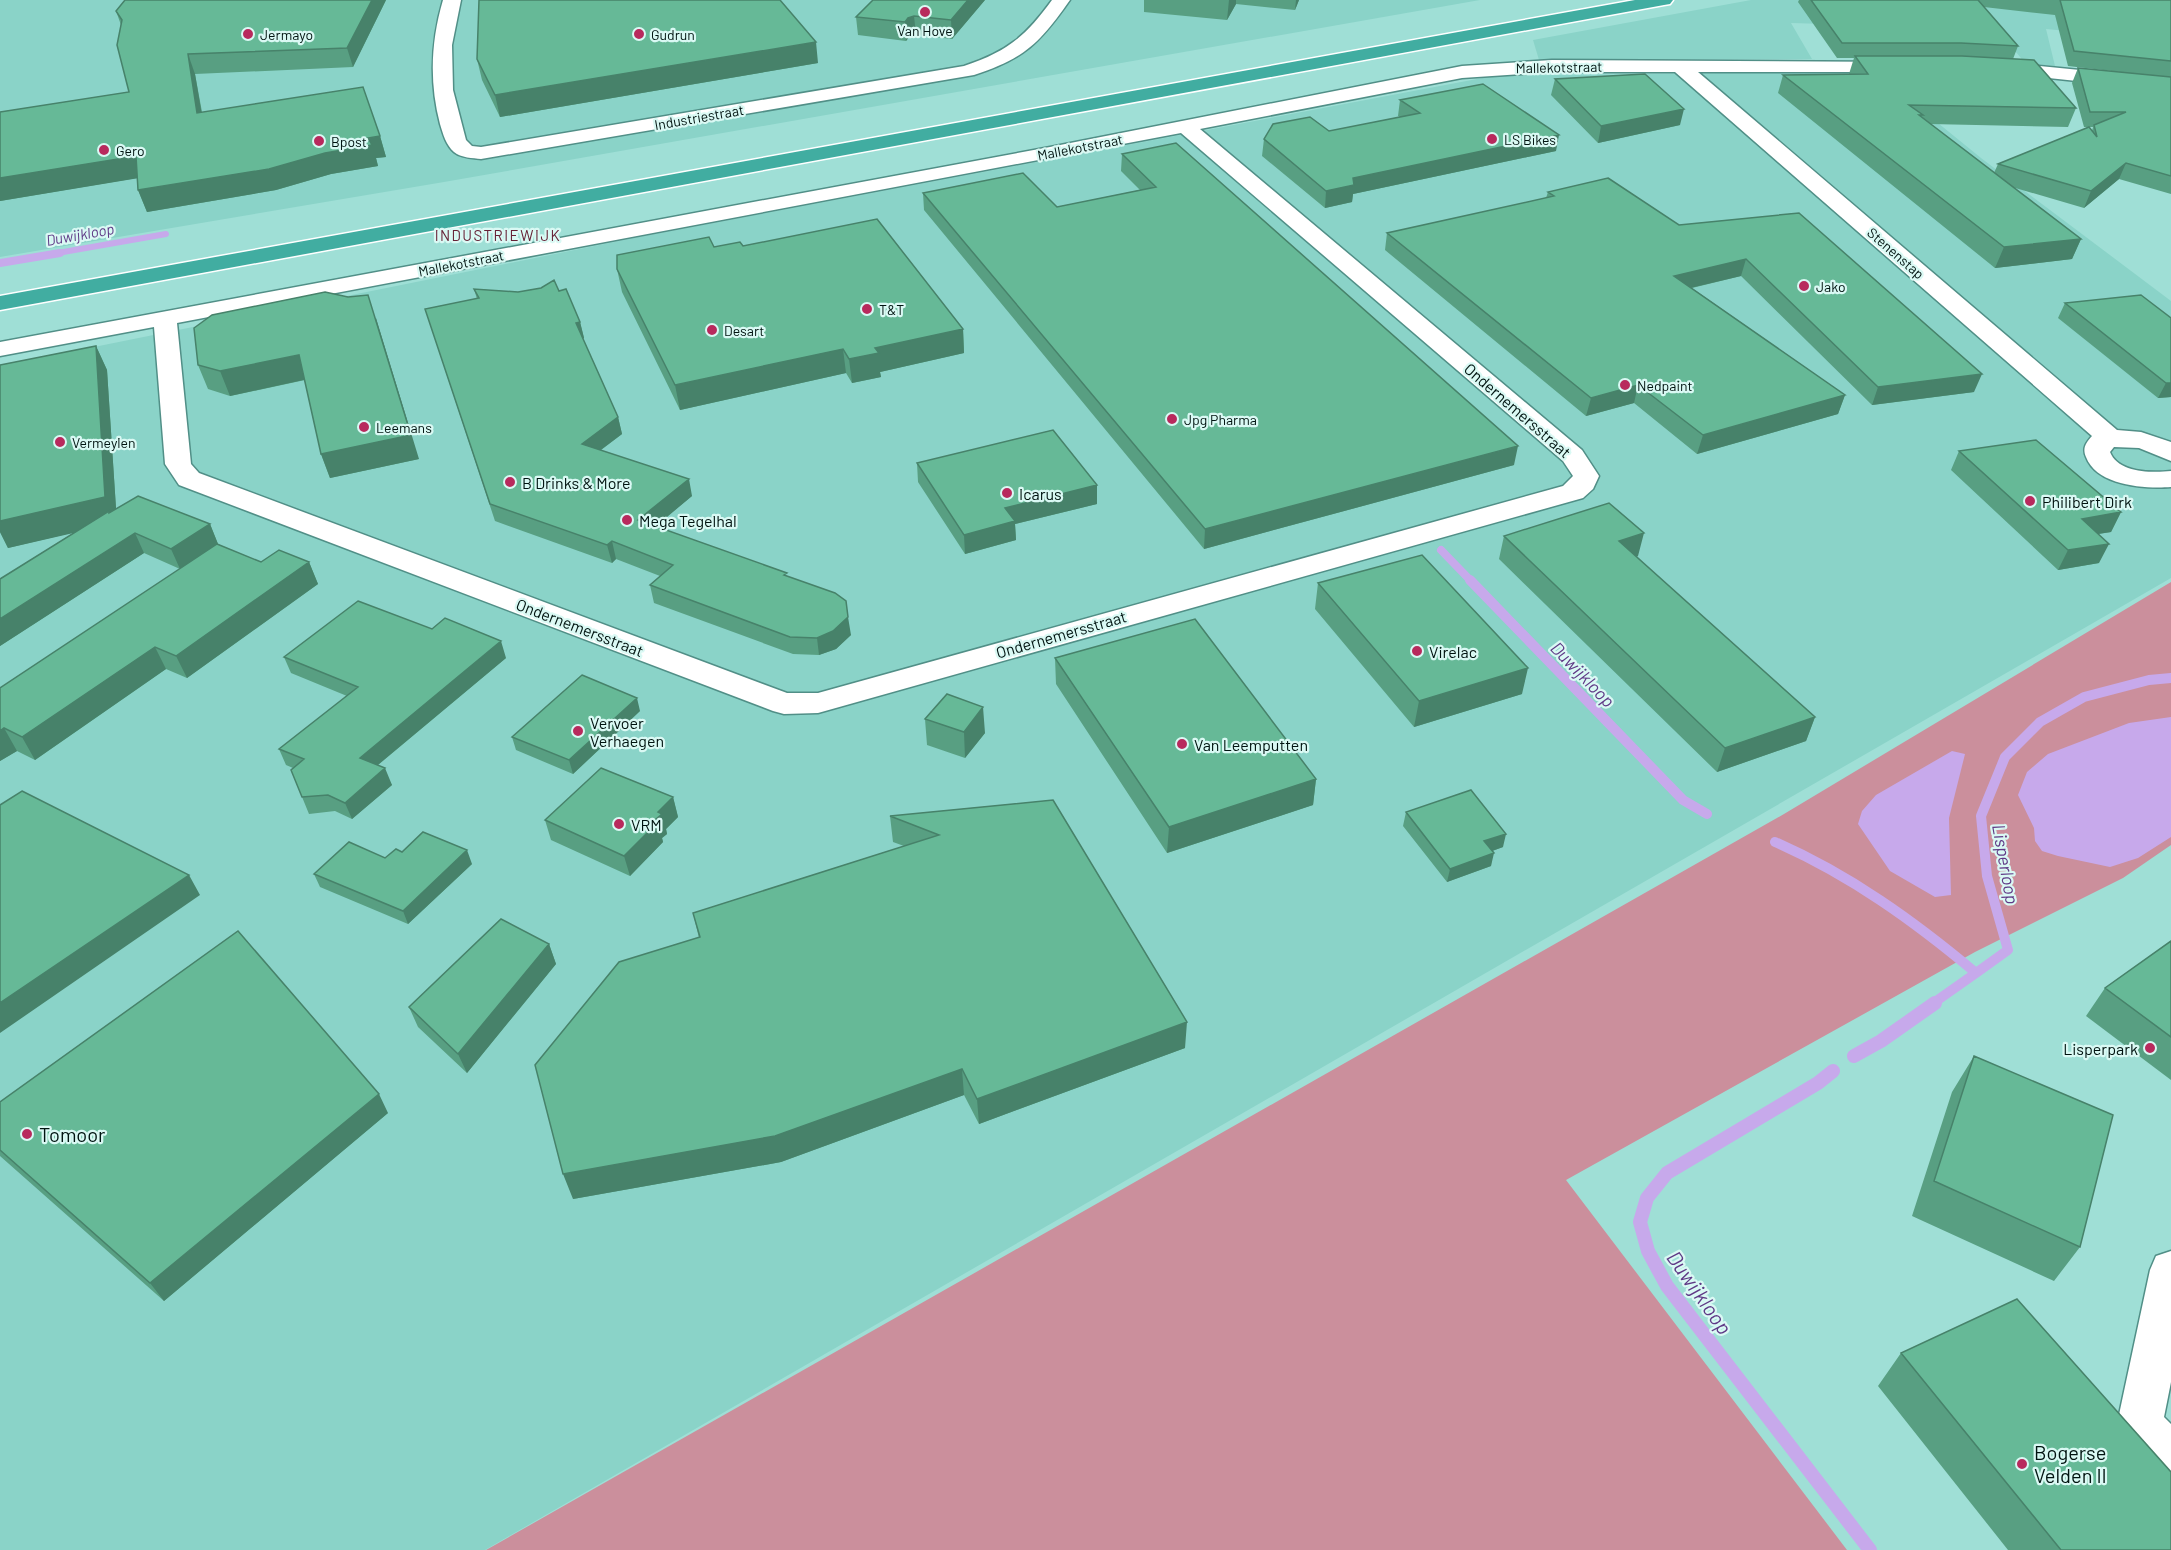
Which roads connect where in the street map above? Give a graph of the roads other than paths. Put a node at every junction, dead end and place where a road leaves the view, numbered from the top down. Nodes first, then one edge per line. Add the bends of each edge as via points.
1 (452, 0) edge
2 (1060, 0) edge
3 (1571, 0) edge
4 (1664, 0) edge
5 (1681, 66) junction
6 (1920, 66) edge
7 (1978, 67) edge
8 (2171, 85) edge
9 (1184, 126) junction
10 (807, 136) dead end
11 (0, 303) edge
12 (165, 318) junction
13 (0, 349) edge
14 (2111, 439) junction
15 (2171, 453) edge
16 (2171, 479) edge
17 (2171, 1270) edge
18 (2171, 1457) edge

1 - 2 street, Industriestraat via 440,53 443,98 454,137 463,149 482,153 967,71 1021,50
3 - 10 highway
4 - 11 highway
5 - 6 street, Mallekotstraat
5 - 9 street, Mallekotstraat via 1552,66 1462,72
5 - 14 street, Stenenstap
7 - 8 street
9 - 12 street, Mallekotstraat
9 - 12 street, Ondernemersstraat via 1573,456 1586,476 1583,483 1573,492 818,703 784,704 189,479 178,464
12 - 13 street, Mallekotstraat
14 - 15 street via 2146,441
14 - 16 street via 2098,446 2097,452 2108,467 2133,478
17 - 18 street via 2140,1424

